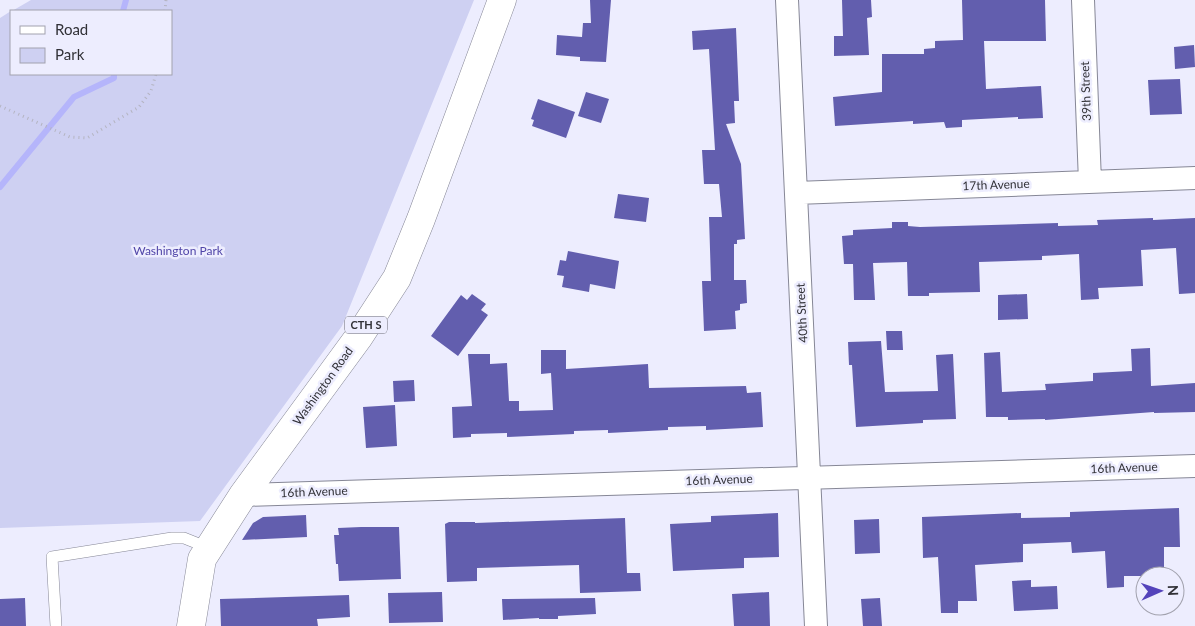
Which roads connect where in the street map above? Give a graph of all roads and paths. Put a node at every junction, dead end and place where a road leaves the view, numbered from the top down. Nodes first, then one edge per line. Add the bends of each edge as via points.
1 (502, 0) edge
2 (787, 0) edge
3 (1083, 0) edge
4 (156, 75) edge
5 (0, 106) edge
6 (1195, 178) edge
7 (1090, 182) junction
8 (796, 193) junction
9 (1195, 466) edge
10 (809, 478) junction
11 (243, 495) junction
12 (209, 548) junction
13 (56, 626) edge
14 (191, 626) edge
15 (816, 626) edge

1 - 11 main road, Washington Road / CTH S via 397,278 358,338
2 - 8 street, 40th Street
3 - 7 street, 39th Street
4 - 5 path via 151,91 139,107 87,138 70,136
6 - 7 street, 17th Avenue
7 - 8 street, 17th Avenue
8 - 10 street, 40th Street
9 - 10 street, 16th Avenue
10 - 11 street, 16th Avenue
10 - 15 street, 40th Street
11 - 12 main road, Washington Road / CTH S
12 - 13 lane via 184,538 172,538 52,557
12 - 14 main road, Washington Road / CTH S via 202,559

